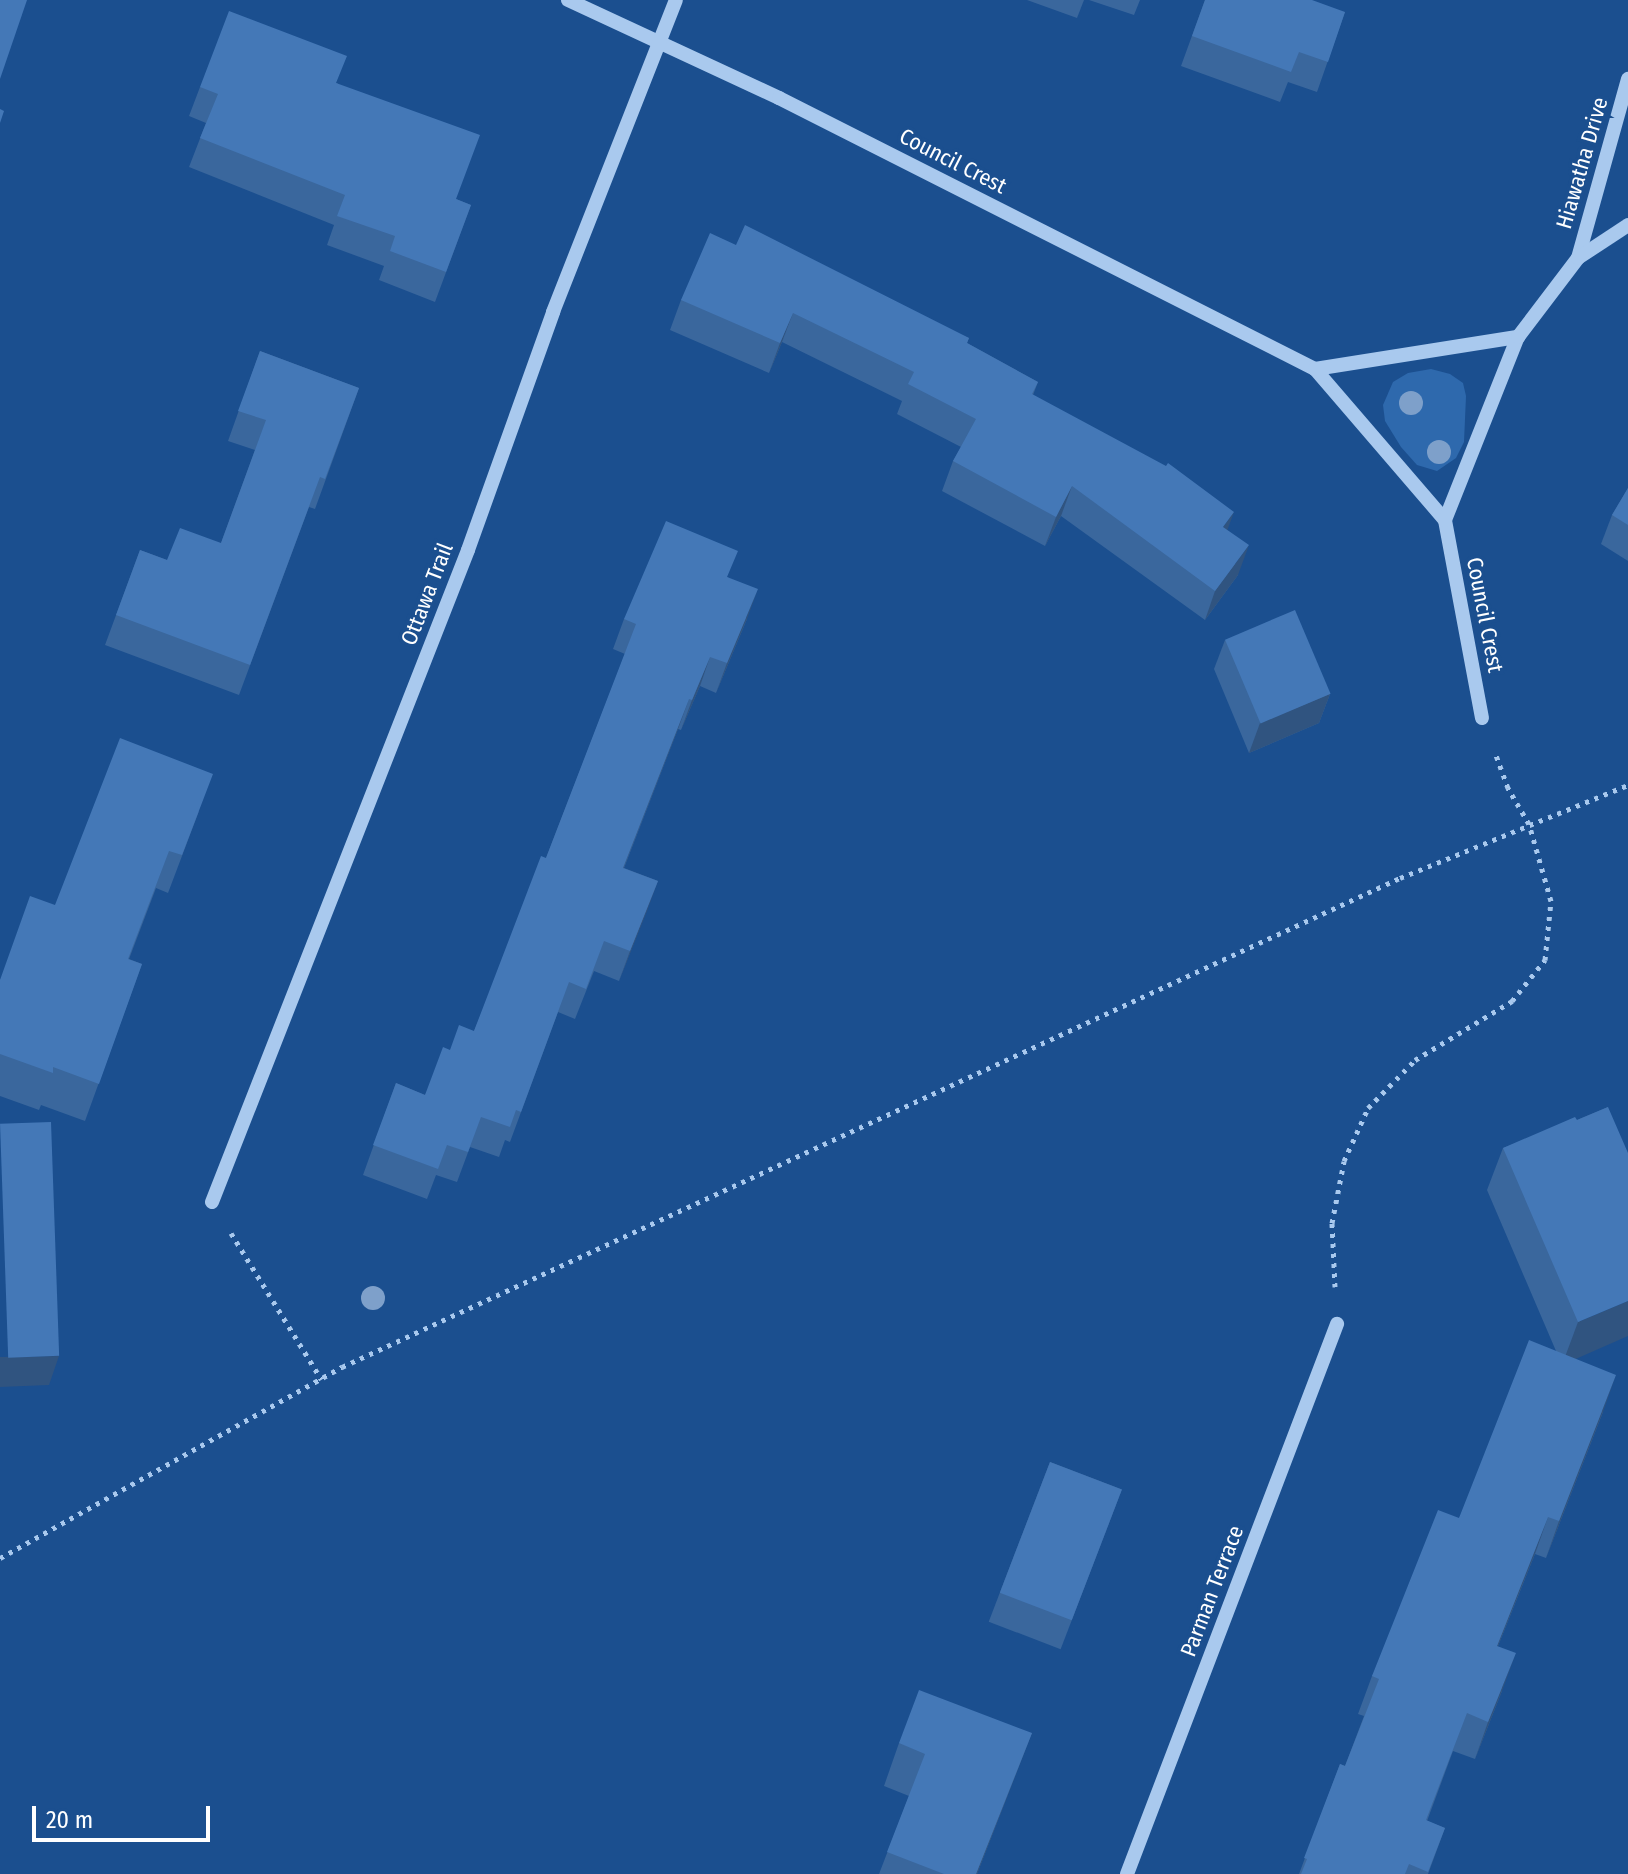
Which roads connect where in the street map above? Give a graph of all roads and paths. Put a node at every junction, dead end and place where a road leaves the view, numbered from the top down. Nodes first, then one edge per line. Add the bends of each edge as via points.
1 (568, 0) edge
2 (676, 0) edge
3 (660, 43) junction
4 (1628, 79) edge
5 (1628, 225) edge
6 (1578, 258) junction
7 (1518, 337) junction
8 (1315, 369) junction
9 (1445, 520) junction
10 (1482, 718) joint
11 (1628, 785) edge
12 (1529, 824) junction
13 (212, 1202) joint
14 (1337, 1324) joint
15 (321, 1379) junction
16 (0, 1558) edge
17 (1127, 1874) edge

1 - 3 street, Council Crest
2 - 3 street, Ottawa Trail
3 - 8 street, Council Crest
3 - 13 street, Ottawa Trail
4 - 6 street, Hiawatha Drive
5 - 6 street
6 - 7 street
7 - 8 street
7 - 9 street
8 - 9 street, Council Crest
9 - 10 street, Council Crest
10 - 12 path via 1508,788
11 - 12 path
12 - 14 path via 1551,901 1545,960 1512,1001 1415,1060 1368,1108 1344,1161 1332,1223
12 - 15 path via 1284,931
13 - 15 path
14 - 17 street, Parman Terrace
15 - 16 path

